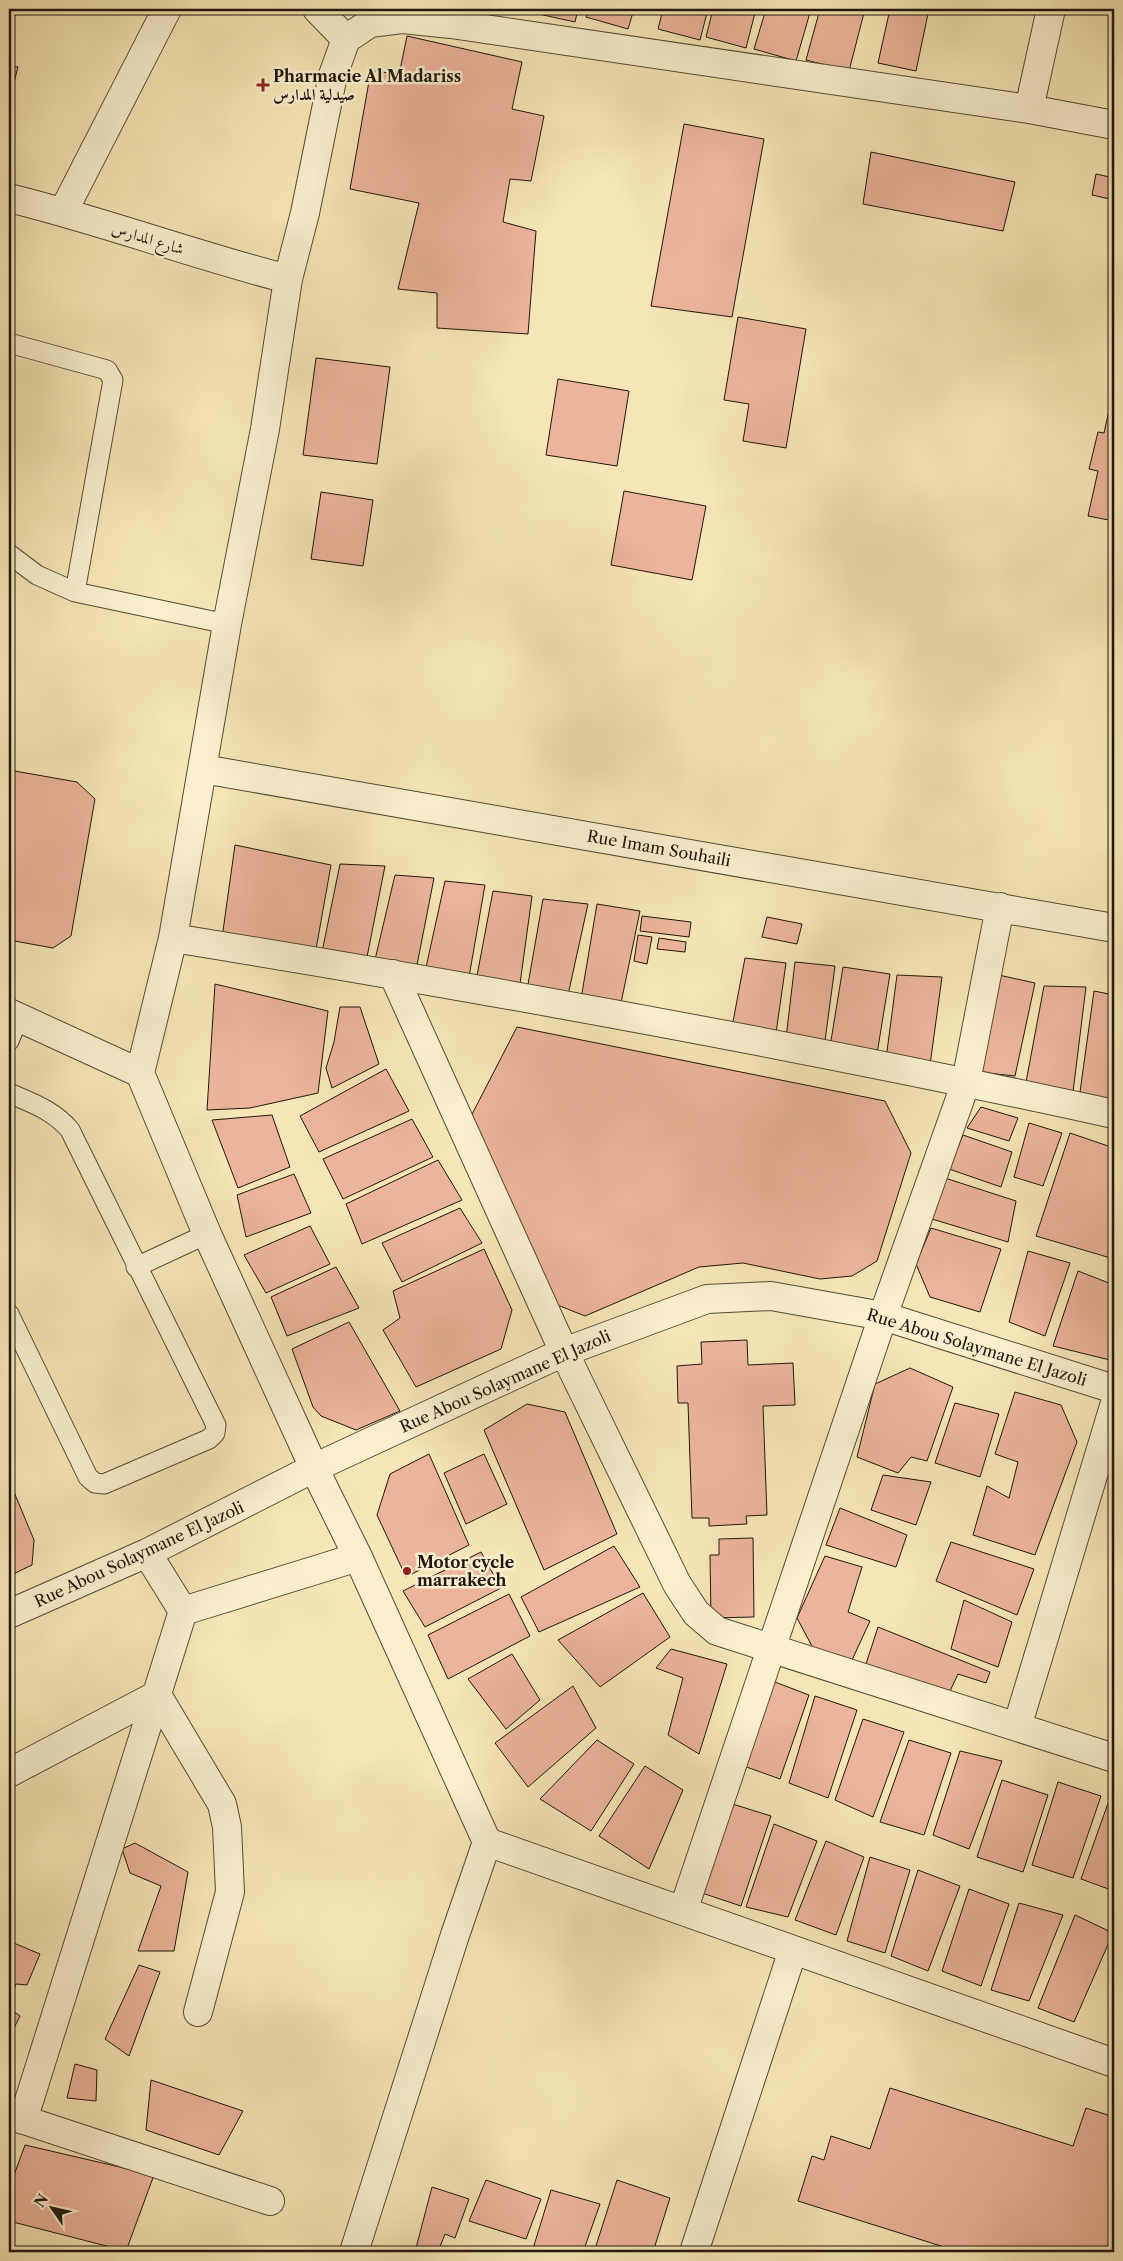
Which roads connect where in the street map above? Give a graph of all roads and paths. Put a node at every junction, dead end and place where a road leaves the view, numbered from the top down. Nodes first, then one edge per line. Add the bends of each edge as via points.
1 (167, 9) edge
2 (317, 9) edge
3 (1050, 9) edge
4 (346, 39) junction
5 (1029, 109) junction
6 (1114, 125) edge
7 (9, 198) edge
8 (62, 212) junction
9 (288, 279) junction
10 (9, 343) edge
11 (9, 554) edge
12 (75, 592) junction
13 (227, 624) junction
14 (203, 769) junction
15 (1000, 907) junction
16 (1114, 928) edge
17 (173, 938) junction
18 (393, 974) junction
19 (12, 1023) edge
20 (140, 1072) junction
21 (966, 1082) junction
22 (9, 1093) edge
23 (1114, 1114) edge
24 (207, 1234) junction
25 (136, 1267) junction
26 (9, 1314) edge
27 (883, 1316) junction
28 (564, 1352) junction
29 (1114, 1389) edge
30 (1114, 1406) edge
31 (314, 1468) junction
32 (147, 1554) junction
33 (358, 1557) junction
34 (183, 1611) junction
35 (9, 1614) edge
36 (772, 1648) junction
37 (157, 1694) junction
38 (1018, 1727) junction
39 (1114, 1758) edge
40 (9, 1773) edge
41 (488, 1842) junction
42 (683, 1912) junction
43 (793, 1950) junction
44 (198, 2012) dead end
45 (1114, 2063) edge
46 (16, 2117) edge
47 (270, 2201) dead end
48 (354, 2252) edge
49 (694, 2252) edge

1 - 8 street
2 - 4 street
3 - 5 street
4 - 5 street via 370,23 402,19
4 - 9 street via 333,75
5 - 6 street
7 - 8 street, شارع المدارس
8 - 9 street, شارع المدارس
9 - 13 street
10 - 12 lane via 108,370 112,380
11 - 12 lane via 37,575
12 - 13 lane
13 - 14 street
14 - 15 street, Rue Imam Souhaili
14 - 17 street
15 - 16 street, Rue Imam Souhaili
15 - 21 street
17 - 18 street
17 - 20 street
18 - 21 street
18 - 28 street
19 - 20 street
20 - 24 street
21 - 23 street
21 - 27 street
22 - 25 lane via 42,1107 70,1130
24 - 25 lane
24 - 31 street
25 - 26 lane via 216,1429 209,1438 104,1484 94,1484 88,1477
27 - 28 street, Rue Abou Solaymane El Jazoli via 771,1296 708,1299
27 - 29 street, Rue Abou Solaymane El Jazoli
27 - 36 street
28 - 31 street, Rue Abou Solaymane El Jazoli
28 - 36 street via 677,1584 696,1614 717,1631
30 - 38 street
31 - 32 street, Rue Abou Solaymane El Jazoli
31 - 33 street
32 - 34 street
32 - 35 street, Rue Abou Solaymane El Jazoli
33 - 34 street
33 - 41 street
34 - 37 street
36 - 38 street
36 - 42 street
37 - 40 street
37 - 44 street via 222,1804 227,1827 230,1892
37 - 46 street
38 - 39 street
41 - 42 street
41 - 48 street
42 - 43 street
43 - 45 street
43 - 49 street
46 - 47 street

